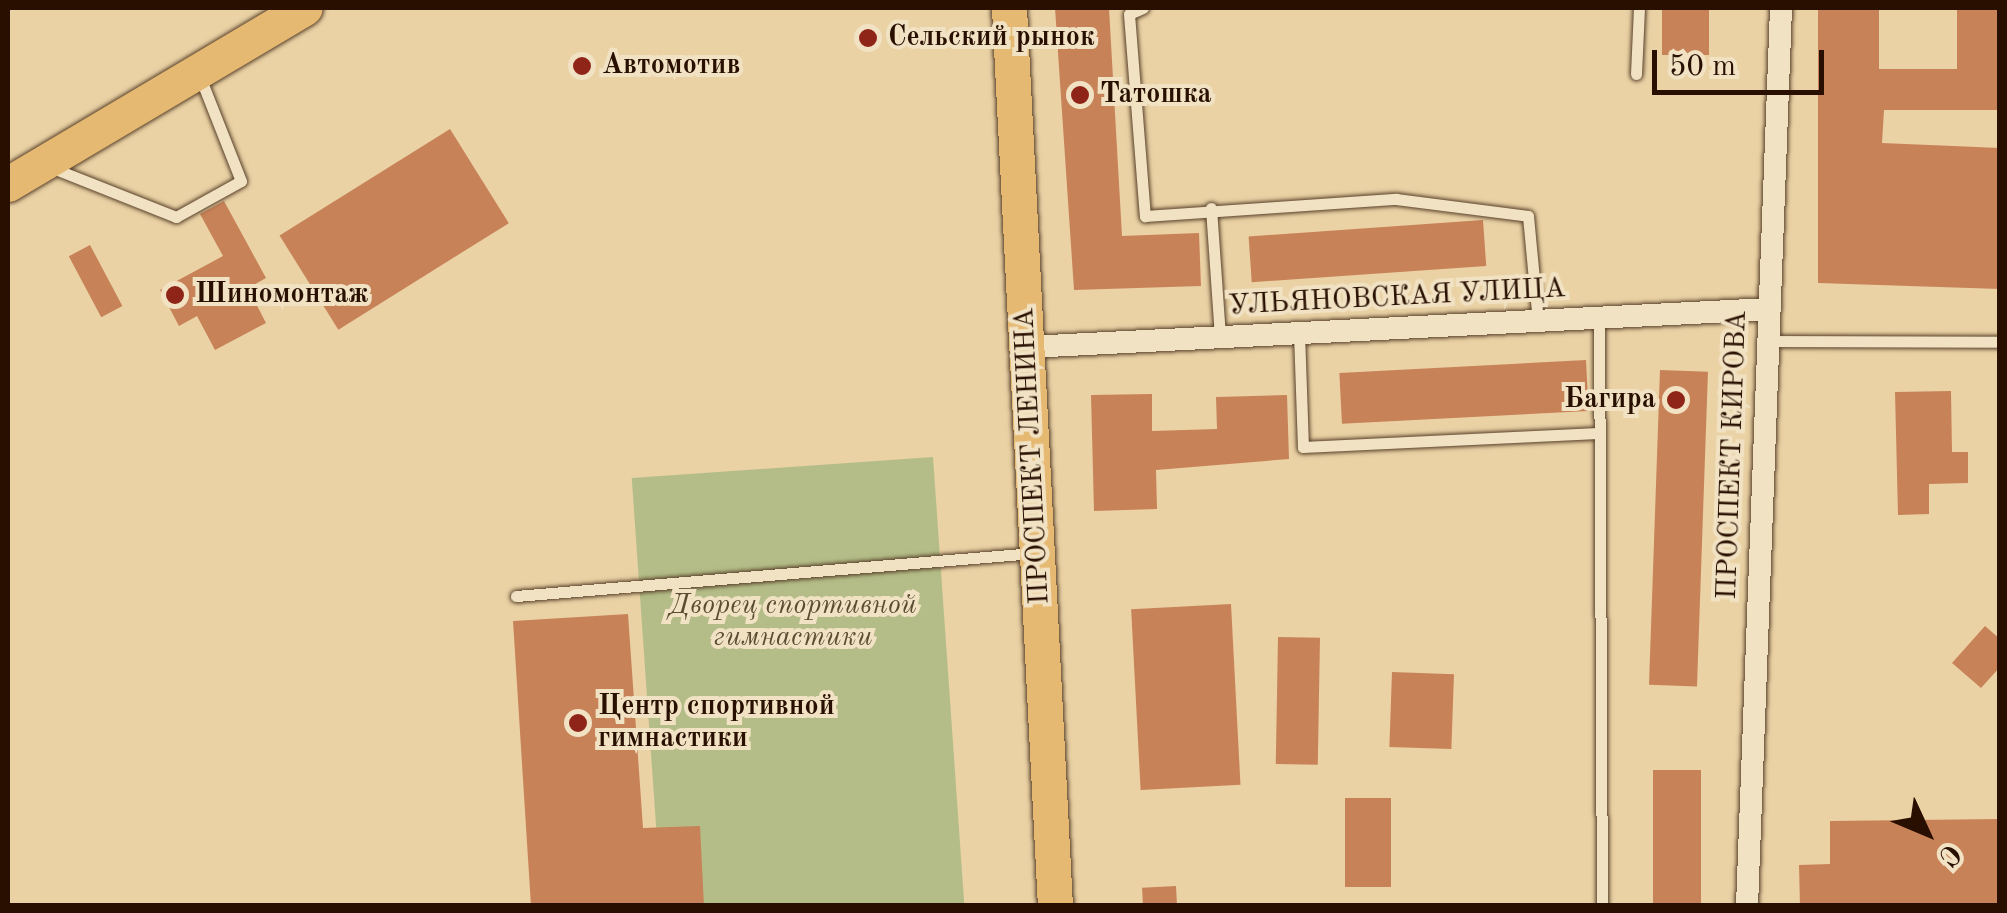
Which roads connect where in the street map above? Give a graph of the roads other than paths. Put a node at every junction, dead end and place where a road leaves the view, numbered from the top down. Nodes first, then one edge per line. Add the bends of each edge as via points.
1 (305, 8) edge
2 (1009, 8) edge
3 (1144, 8) edge
4 (1639, 8) edge
5 (1781, 8) edge
6 (198, 71) junction
7 (1636, 74) dead end
8 (42, 164) junction
9 (8, 184) edge
10 (1211, 208) junction
11 (1769, 309) junction
12 (1599, 318) junction
13 (1538, 321) junction
14 (1299, 333) junction
15 (1220, 337) junction
16 (1767, 341) junction
17 (2000, 342) edge
18 (1029, 347) junction
19 (1598, 433) junction
20 (1038, 552) junction
21 (516, 596) dead end
22 (1055, 906) edge
23 (1602, 906) edge
24 (1747, 906) edge

1 - 6 main road
2 - 18 main road, ПРОСПЕКТ ЛЕНИНА
3 - 10 lane via 1129,14 1146,216
4 - 7 lane
5 - 11 street, ПРОСПЕКТ КИРОВА
6 - 8 main road
6 - 8 lane via 241,182 176,217
8 - 9 main road
10 - 13 lane via 1396,198 1528,216
10 - 15 lane
11 - 12 street, УЛЬЯНОВСКАЯ УЛИЦА
11 - 16 street, ПРОСПЕКТ КИРОВА
12 - 13 street, УЛЬЯНОВСКАЯ УЛИЦА
12 - 19 lane
13 - 14 street, УЛЬЯНОВСКАЯ УЛИЦА
14 - 15 street, УЛЬЯНОВСКАЯ УЛИЦА
14 - 19 lane via 1302,447
15 - 18 street, УЛЬЯНОВСКАЯ УЛИЦА
16 - 17 lane
16 - 24 street, ПРОСПЕКТ КИРОВА
18 - 20 main road, ПРОСПЕКТ ЛЕНИНА
19 - 23 lane
20 - 21 lane
20 - 22 main road, ПРОСПЕКТ ЛЕНИНА

